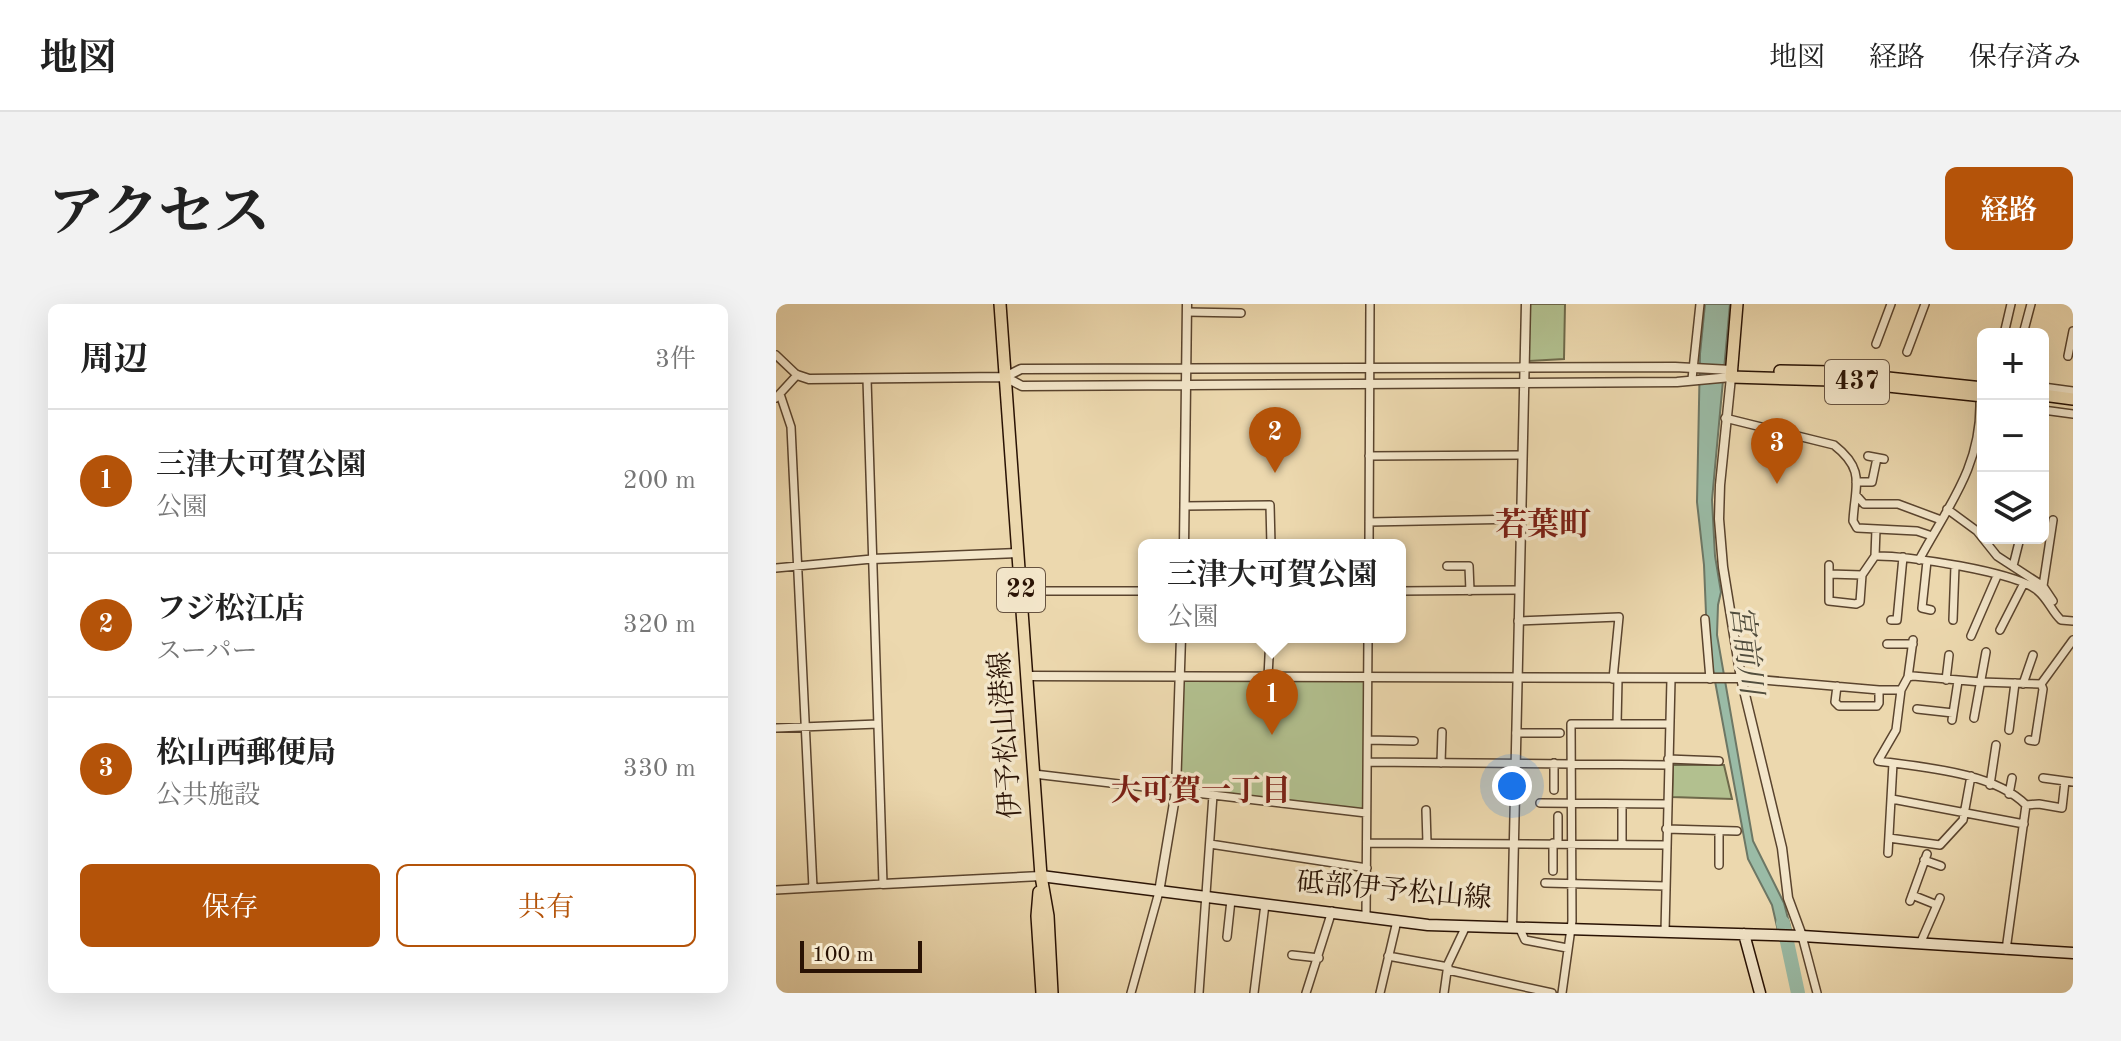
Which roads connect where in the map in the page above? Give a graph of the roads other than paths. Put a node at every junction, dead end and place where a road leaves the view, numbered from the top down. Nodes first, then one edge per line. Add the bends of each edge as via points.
1 (1000, 304) edge
2 (1370, 304) edge
3 (1526, 304) edge
4 (1700, 304) edge
5 (1737, 304) edge
6 (1891, 304) edge
7 (1925, 304) edge
8 (2011, 304) edge
9 (2031, 304) edge
10 (1187, 308) edge
11 (1241, 313) dead end
12 (2005, 328) edge
13 (2025, 328) edge
14 (2073, 331) edge
15 (1876, 344) dead end
16 (1907, 352) dead end
17 (776, 355) edge
18 (2067, 356) edge
19 (1369, 368) junction
20 (1524, 368) junction
21 (1186, 370) junction
22 (1694, 374) junction
23 (1729, 374) junction
24 (797, 375) junction
25 (1005, 377) junction
26 (867, 379) junction
27 (1523, 383) junction
28 (1186, 384) junction
29 (1369, 385) junction
30 (2049, 390) edge
31 (1977, 393) edge
32 (778, 396) edge
33 (2049, 397) edge
34 (1980, 400) edge
35 (2070, 402) edge
36 (2049, 403) edge
37 (2049, 408) edge
38 (1725, 418) junction
39 (1522, 455) junction
40 (1369, 456) junction
41 (1868, 456) dead end
42 (1856, 482) junction
43 (1855, 493) junction
44 (1185, 506) junction
45 (1947, 509) junction
46 (1521, 519) junction
47 (1941, 520) junction
48 (2053, 520) dead end
49 (1369, 522) junction
50 (1977, 528) edge
51 (1876, 529) junction
52 (1932, 536) junction
53 (1184, 539) edge
54 (1271, 539) edge
55 (1369, 539) edge
56 (1988, 544) edge
57 (2018, 544) edge
58 (1018, 553) junction
59 (1875, 556) junction
60 (1903, 557) junction
61 (872, 559) junction
62 (1923, 560) junction
63 (1452, 564) dead end
64 (1955, 566) junction
65 (2013, 566) junction
66 (798, 567) junction
67 (776, 568) edge
68 (1862, 575) junction
69 (1997, 576) junction
70 (2024, 583) junction
71 (2043, 586) junction
72 (1519, 590) junction
73 (1022, 591) junction
74 (1138, 591) edge
75 (1406, 591) edge
76 (1470, 591) junction
77 (2053, 601) dead end
78 (1931, 610) dead end
79 (1705, 619) dead end
80 (1891, 620) dead end
81 (1953, 620) dead end
82 (1518, 621) junction
83 (2073, 621) edge
84 (2000, 630) dead end
85 (1971, 636) dead end
86 (2073, 640) edge
87 (1181, 643) edge
88 (1270, 643) edge
89 (1368, 643) edge
90 (1887, 644) dead end
91 (1986, 652) dead end
92 (1949, 655) dead end
93 (2033, 655) dead end
94 (1027, 676) junction
95 (1180, 676) junction
96 (1268, 677) junction
97 (1908, 677) junction
98 (1368, 678) junction
99 (1741, 678) junction
100 (1517, 679) junction
101 (1616, 679) junction
102 (1671, 679) junction
103 (1711, 679) junction
104 (1946, 680) junction
105 (1958, 681) junction
106 (1981, 682) junction
107 (2019, 684) junction
108 (2041, 684) junction
109 (1837, 686) junction
110 (1879, 690) junction
111 (1901, 690) junction
112 (2042, 695) junction
113 (2055, 697) dead end
114 (1917, 709) dead end
115 (1974, 718) dead end
116 (878, 724) junction
117 (1617, 724) junction
118 (1669, 724) junction
119 (806, 727) junction
120 (776, 728) edge
121 (2009, 730) dead end
122 (1442, 732) dead end
123 (1516, 733) junction
124 (1560, 733) dead end
125 (1368, 740) junction
126 (2029, 740) dead end
127 (1414, 741) dead end
128 (1996, 745) dead end
129 (1719, 761) dead end
130 (1368, 762) junction
131 (1668, 762) junction
132 (1441, 763) junction
133 (1515, 763) junction
134 (1554, 763) junction
135 (1571, 763) junction
136 (1893, 763) junction
137 (1034, 774) junction
138 (1971, 776) junction
139 (2012, 778) dead end
140 (2043, 778) dead end
141 (2069, 782) edge
142 (1990, 785) junction
143 (1554, 790) dead end
144 (1176, 791) junction
145 (2009, 794) junction
146 (1213, 795) junction
147 (1892, 799) junction
148 (1540, 803) dead end
149 (1571, 803) junction
150 (1622, 804) junction
151 (1667, 804) junction
152 (2026, 805) junction
153 (1426, 810) dead end
154 (1965, 812) junction
155 (1366, 813) junction
156 (1558, 816) dead end
157 (2024, 824) junction
158 (1666, 829) junction
159 (1719, 831) junction
160 (1737, 831) dead end
161 (1889, 838) junction
162 (1368, 843) junction
163 (1427, 843) junction
164 (1513, 843) junction
165 (1556, 843) junction
166 (1571, 843) junction
167 (1210, 844) junction
168 (1622, 844) junction
169 (1666, 845) junction
170 (1888, 853) dead end
171 (1719, 865) dead end
172 (1941, 866) dead end
173 (1367, 868) junction
174 (1553, 871) dead end
175 (1041, 876) junction
176 (1545, 883) dead end
177 (1572, 883) junction
178 (883, 884) junction
179 (1666, 886) junction
180 (813, 888) junction
181 (776, 890) edge
182 (1159, 892) junction
183 (1207, 897) junction
184 (1231, 900) junction
185 (1265, 904) junction
186 (1332, 911) junction
187 (1366, 916) junction
188 (1397, 921) junction
189 (1466, 926) junction
190 (1516, 927) junction
191 (1569, 929) junction
192 (1665, 932) junction
193 (1744, 934) junction
194 (1797, 936) junction
195 (1227, 937) dead end
196 (1920, 944) junction
197 (1567, 948) junction
198 (2006, 950) junction
199 (2073, 953) edge
200 (1292, 955) dead end
201 (1388, 956) junction
202 (1319, 958) junction
203 (1448, 969) junction
204 (1042, 993) edge
205 (1052, 993) edge
206 (1131, 993) edge
207 (1199, 993) edge
208 (1254, 993) edge
209 (1306, 993) edge
210 (1380, 993) edge
211 (1444, 993) edge
212 (1552, 993) edge
213 (1562, 993) edge
214 (1760, 993) edge
215 (1817, 993) edge

1 - 25 main road, 伊予松山港線 / 22
2 - 19 street
3 - 20 street
4 - 22 street
5 - 23 main road
6 - 15 street
7 - 16 street
8 - 12 street
9 - 13 street
10 - 11 street
10 - 21 street
14 - 18 street
17 - 24 street
19 - 20 street
19 - 21 street
19 - 29 street
20 - 22 street via 1675,367
20 - 27 street
21 - 25 street via 1021,369
21 - 28 street
22 - 23 street
22 - 27 street via 1677,382
23 - 31 main road, 437
23 - 38 street
24 - 26 street
24 - 32 street
25 - 26 street
25 - 28 street via 1022,386
25 - 58 main road, 伊予松山港線 / 22
26 - 61 street
27 - 29 street
27 - 39 street
28 - 29 street
28 - 44 street
29 - 40 street
30 - 35 street
32 - 66 street via 791,427
33 - 35 main road
34 - 45 street via 1980,432 1971,465
35 - 36 main road
35 - 37 street
38 - 42 street via 1834,445 1852,461
38 - 99 street via 1719,519
39 - 40 street
39 - 46 street
40 - 49 street
41 - 42 street via 1881,458 1872,482
42 - 43 street
43 - 47 street via 1864,504 1898,504
43 - 51 street via 1854,525
44 - 53 street
44 - 54 street via 1270,505
45 - 47 street
45 - 50 street
46 - 49 street
46 - 72 street
47 - 52 street
48 - 71 street
49 - 55 street
51 - 52 street
51 - 59 street
52 - 62 street
56 - 65 street
57 - 65 street
58 - 61 street
58 - 73 main road, 伊予松山港線 / 22
59 - 60 street
59 - 68 street
60 - 62 street
60 - 80 street via 1897,620
61 - 66 street
61 - 116 street
62 - 64 street
62 - 78 street via 1922,608
63 - 76 street via 1469,566
64 - 69 street
64 - 81 street
65 - 71 street
66 - 67 street
66 - 119 street
68 - 68 street via 1862,596 1856,604 1829,601 1829,569
69 - 70 street
69 - 85 street
70 - 83 street via 2038,590 2061,620
70 - 84 street
71 - 77 street
72 - 76 street
72 - 82 street
73 - 74 street
73 - 94 main road, 伊予松山港線 / 22
75 - 76 street
79 - 103 street
82 - 100 street
82 - 101 street via 1619,617
86 - 108 street
87 - 95 street
88 - 96 street
89 - 98 street
90 - 97 street via 1913,642
91 - 106 street
92 - 104 street
93 - 107 street
94 - 95 street
94 - 137 main road, 伊予松山港線 / 22
95 - 96 street
95 - 144 street
96 - 98 street
97 - 104 street
97 - 111 street
98 - 100 street
98 - 125 street
99 - 103 street
99 - 109 street
99 - 194 street via 1782,848
100 - 101 street
100 - 123 street
101 - 102 street
101 - 117 street
102 - 103 street
102 - 118 street
104 - 105 street
105 - 106 street
105 - 114 street via 1952,717
106 - 107 street
106 - 115 street
107 - 108 street
107 - 121 street
108 - 112 street
109 - 110 street
109 - 110 street via 1839,706 1877,706
110 - 111 street
111 - 136 street via 1896,730 1878,761
112 - 113 street
112 - 126 street via 2035,741
116 - 119 street
116 - 178 street
117 - 118 street
117 - 135 street via 1571,724
118 - 131 street
119 - 120 street
119 - 180 street
122 - 132 street
123 - 124 street
123 - 133 street
125 - 127 street
125 - 130 street
128 - 142 street
129 - 131 street
130 - 132 street
130 - 155 street
131 - 135 street
131 - 151 street
132 - 133 street
133 - 134 street
133 - 164 street
134 - 135 street
134 - 143 street
135 - 149 street
136 - 138 street
136 - 147 street
137 - 144 street
137 - 175 main road, 伊予松山港線 / 22
138 - 142 street
138 - 154 street
139 - 145 street
140 - 141 street
141 - 152 street via 2062,808
142 - 145 street
144 - 146 street
144 - 182 street
145 - 152 street
146 - 155 street
146 - 167 street
147 - 154 street
147 - 161 street
148 - 149 street
149 - 150 street
149 - 166 street
150 - 151 street
150 - 168 street
151 - 158 street
152 - 157 street
153 - 163 street
154 - 157 street
154 - 161 street via 1940,845
155 - 162 street
156 - 165 street
157 - 198 street
158 - 159 street
158 - 169 street
159 - 160 street
159 - 171 street
161 - 170 street
162 - 163 street
162 - 173 street
163 - 164 street
164 - 165 street
164 - 190 street
165 - 166 street
165 - 174 street
166 - 168 street
166 - 177 street
167 - 173 street
167 - 183 street
168 - 169 street
169 - 179 street
172 - 196 street via 1926,857 1911,898 1939,902
173 - 187 street
175 - 178 street
175 - 182 main road, 砥部伊予松山線
175 - 204 main road, 伊予松山港線 / 22 via 1037,916
175 - 205 main road, 伊予松山港線 / 22
176 - 177 street
177 - 179 street
177 - 191 street
178 - 180 street
179 - 192 street
180 - 181 street
182 - 183 main road, 砥部伊予松山線
182 - 206 street
183 - 184 main road, 砥部伊予松山線
183 - 207 street
184 - 185 main road, 砥部伊予松山線
184 - 195 street
185 - 186 main road, 砥部伊予松山線
185 - 208 street
186 - 187 main road, 砥部伊予松山線
186 - 202 street
187 - 188 main road, 砥部伊予松山線
188 - 189 main road, 砥部伊予松山線
188 - 201 street
189 - 190 main road, 砥部伊予松山線
189 - 203 street
190 - 191 main road, 砥部伊予松山線
190 - 197 street via 1525,940
191 - 192 main road, 砥部伊予松山線
191 - 197 street
192 - 193 main road, 砥部伊予松山線
193 - 194 main road, 砥部伊予松山線
193 - 214 main road
194 - 196 main road, 砥部伊予松山線
194 - 215 street
196 - 198 main road, 砥部伊予松山線
197 - 213 street
198 - 199 main road, 砥部伊予松山線
200 - 202 street
201 - 203 street
201 - 210 street
202 - 209 street
203 - 211 street
203 - 212 street

